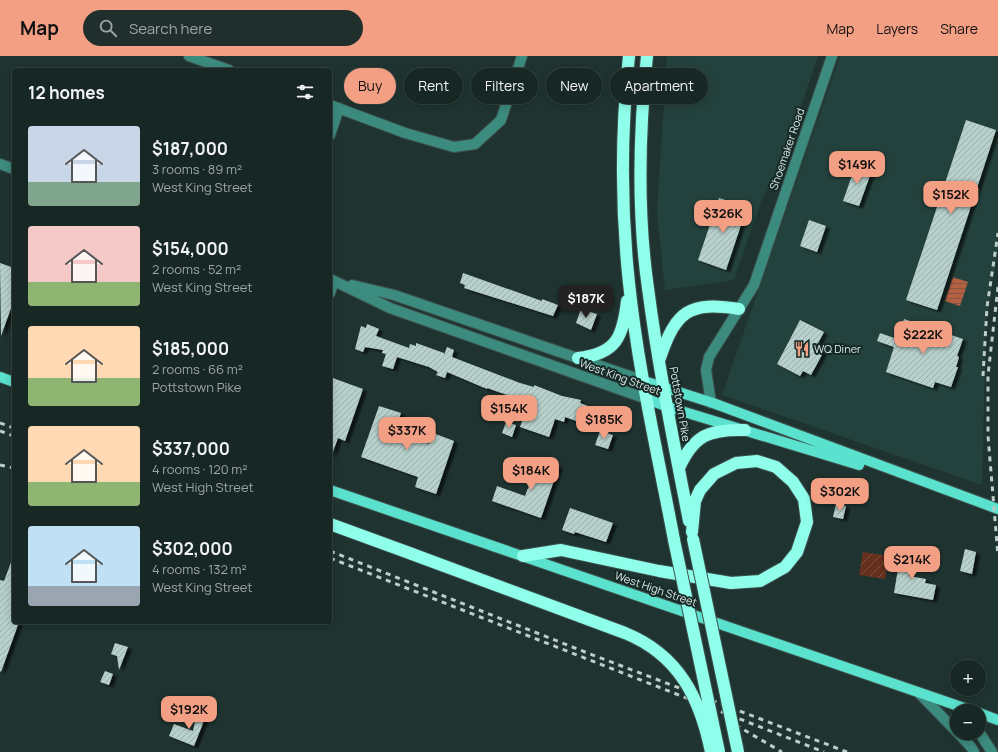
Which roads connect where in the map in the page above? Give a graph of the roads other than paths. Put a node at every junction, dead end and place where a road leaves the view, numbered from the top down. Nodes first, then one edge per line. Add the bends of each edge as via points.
1 (189, 56) edge
2 (522, 56) edge
3 (629, 56) edge
4 (647, 56) edge
5 (832, 56) edge
6 (223, 68) edge
7 (335, 107) edge
8 (332, 124) edge
9 (0, 164) edge
10 (12, 167) edge
11 (332, 280) edge
12 (629, 283) junction
13 (739, 309) junction
14 (578, 358) junction
15 (659, 359) junction
16 (0, 377) edge
17 (12, 381) edge
18 (644, 381) junction
19 (664, 388) junction
20 (647, 399) junction
21 (711, 402) junction
22 (668, 407) junction
23 (745, 430) junction
24 (679, 468) junction
25 (332, 491) edge
26 (949, 492) junction
27 (998, 509) edge
28 (332, 525) edge
29 (692, 535) junction
30 (523, 556) junction
31 (918, 692) junction
32 (950, 705) edge
33 (986, 716) edge
34 (998, 720) edge
35 (950, 726) edge
36 (964, 740) edge
37 (984, 740) edge
38 (711, 752) edge
39 (719, 752) edge
40 (738, 752) edge
41 (974, 752) edge
42 (992, 752) edge

1 - 6 street
2 - 7 street via 501,120 475,144 454,147 405,133
3 - 12 highway via 624,96 624,216
4 - 15 highway, Pottstown Pike via 641,114 641,197 647,288
5 - 13 street, Shoemaker Road via 754,285
7 - 8 street
9 - 10 street
11 - 14 street, West King Street via 394,295
11 - 20 street, West King Street via 390,308
12 - 14 highway via 625,322 618,340 598,355
12 - 18 highway
13 - 15 highway via 708,306 685,314 672,328
13 - 21 street, Shoemaker Road via 709,357 706,370
14 - 18 street, West King Street
15 - 19 highway, Pottstown Pike
16 - 17 main road
18 - 19 main road, West King Street
18 - 20 highway
19 - 21 main road, West King Street
19 - 22 highway, Pottstown Pike
20 - 22 main road, West King Street
20 - 39 highway, bridge
21 - 26 main road, West King Street
22 - 23 main road, West King Street
22 - 24 highway, Pottstown Pike
23 - 24 highway via 721,430 703,436 689,449
23 - 26 main road, West King Street
24 - 29 highway, Pottstown Pike
25 - 30 main road, West High Street
26 - 27 main road, West King Street
28 - 38 highway, bridge via 625,633 652,646 673,667 693,693
29 - 30 highway via 693,512 700,490 714,474 736,464 757,461 776,467 793,482 804,499 807,522 797,552 785,567 760,581 732,583 659,571 561,550
29 - 40 highway, Pottstown Pike, bridge
30 - 31 main road, West High Street
31 - 32 main road, West High Street
31 - 35 street
33 - 34 main road
36 - 41 street
37 - 42 street

